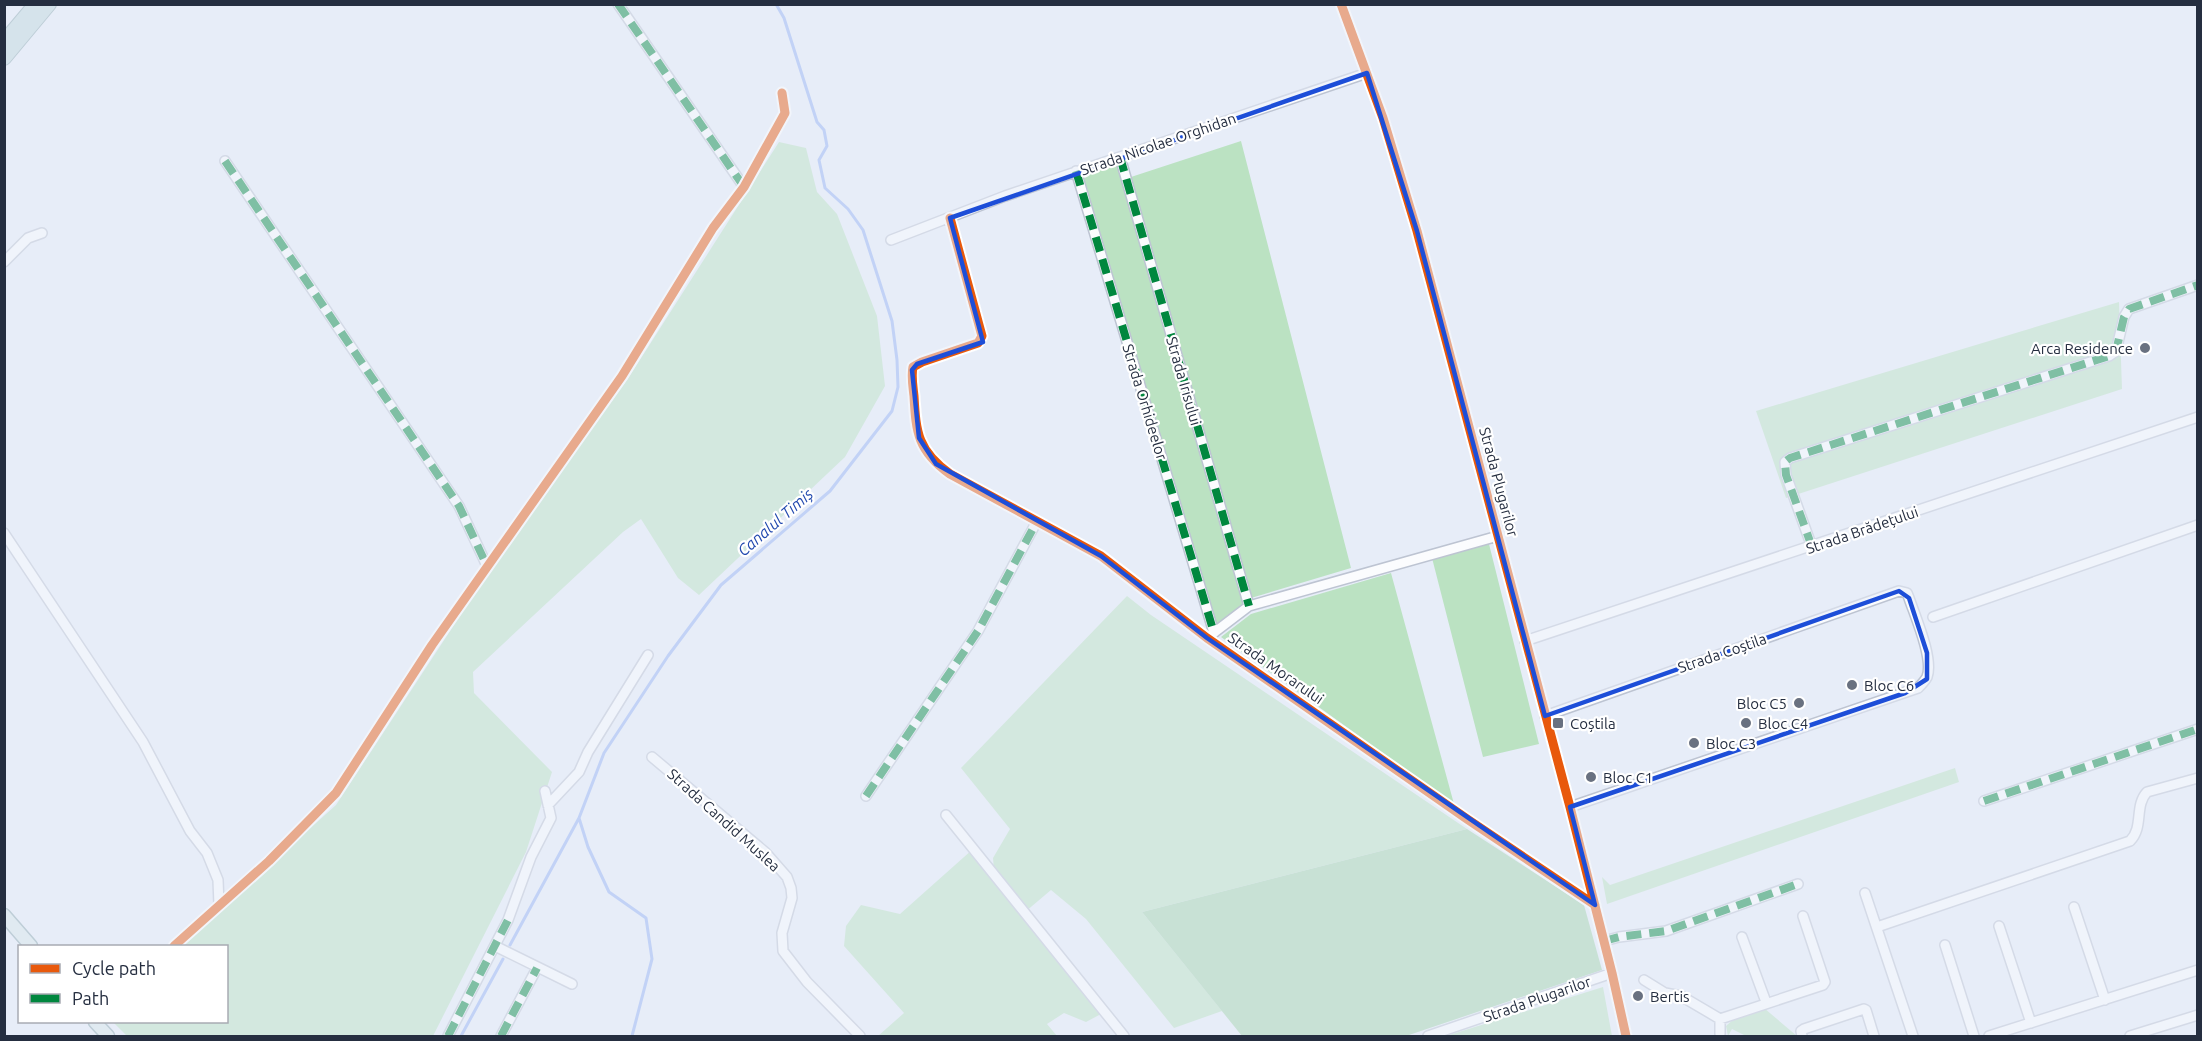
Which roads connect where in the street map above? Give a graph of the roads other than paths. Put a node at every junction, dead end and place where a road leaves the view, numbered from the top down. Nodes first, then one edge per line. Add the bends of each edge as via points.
1 (36, 4) edge
2 (49, 4) edge
3 (618, 4) edge
4 (1341, 4) edge
5 (4, 42) edge
6 (4, 58) edge
7 (1367, 73) junction
8 (782, 93) dead end
9 (1120, 157) junction
10 (225, 161) dead end
11 (1076, 171) junction
12 (744, 187) junction
13 (950, 218) junction
14 (42, 232) dead end
15 (891, 240) dead end
16 (4, 262) edge
17 (2198, 285) edge
18 (2198, 417) edge
19 (1037, 521) junction
20 (2198, 525) edge
21 (4, 533) edge
22 (1498, 536) junction
23 (1812, 547) junction
24 (487, 566) junction
25 (1249, 606) junction
26 (1933, 617) dead end
27 (1211, 636) junction
28 (1525, 641) junction
29 (648, 655) dead end
30 (1545, 716) junction
31 (2198, 729) edge
32 (652, 757) dead end
33 (2198, 778) edge
34 (544, 791) dead end
35 (866, 796) dead end
36 (1984, 801) dead end
37 (548, 805) junction
38 (1570, 807) junction
39 (946, 815) dead end
40 (1798, 885) dead end
41 (1865, 893) dead end
42 (1595, 905) junction
43 (219, 906) junction
44 (2074, 907) dead end
45 (4, 915) edge
46 (1803, 916) dead end
47 (1999, 926) dead end
48 (1877, 927) junction
49 (1742, 937) dead end
50 (1604, 942) junction
51 (30, 945) edge
52 (175, 945) edge
53 (1946, 945) dead end
54 (495, 946) junction
55 (537, 968) junction
56 (2198, 970) edge
57 (1612, 973) junction
58 (1644, 980) dead end
59 (572, 984) dead end
60 (2105, 1000) junction
61 (1766, 1002) junction
62 (2198, 1015) edge
63 (1720, 1019) junction
64 (96, 1023) edge
65 (2031, 1023) junction
66 (1722, 1035) edge
67 (108, 1036) edge
68 (448, 1036) edge
69 (501, 1036) edge
70 (860, 1036) edge
71 (1124, 1036) edge
72 (1428, 1036) edge
73 (1626, 1036) edge
74 (1709, 1036) edge
75 (1802, 1036) edge
76 (1874, 1036) edge
77 (1913, 1036) edge
78 (1974, 1036) edge
79 (1989, 1036) edge
80 (2130, 1036) edge

1 - 5 highway
2 - 6 highway
3 - 12 street
4 - 7 street, Strada Plugarilor
7 - 9 street, Strada Nicolae Orghidan
7 - 22 street, Strada Plugarilor via 1417,231
8 - 12 street via 785,113
9 - 11 street, Strada Nicolae Orghidan
9 - 25 street, Strada Irisului
10 - 24 street via 459,506
11 - 13 street, Strada Nicolae Orghidan
11 - 27 street, Strada Orhideelor
12 - 24 street via 713,228 615,386
13 - 15 street, Strada Nicolae Orghidan
13 - 19 street, Strada Morarului via 982,336 978,343 913,367 919,438 936,464 950,474
14 - 16 street via 28,238
17 - 23 street via 2129,309 2116,351 2109,356 1790,458 1785,462 1786,475
18 - 23 street, Strada Brădețului
19 - 27 street, Strada Morarului via 1101,556
19 - 35 street via 978,631
20 - 26 street
21 - 43 street via 142,742 190,831 207,853 218,880
22 - 25 street
22 - 28 street, Strada Plugarilor
23 - 28 street, Strada Brădețului
24 - 43 street via 336,793
25 - 27 street
27 - 42 street, Strada Morarului via 1467,819
28 - 30 street, Strada Plugarilor
29 - 37 street via 579,772
30 - 38 street, Strada Plugarilor
30 - 38 street, Strada Coștila via 1899,591 1907,593 1929,663 1927,679 1918,688
31 - 36 street
32 - 70 street, Strada Candid Muslea via 765,852 787,877 792,898 782,933 783,951 807,982
33 - 48 street via 2147,792 2140,803 2138,832 2130,841
34 - 37 street
37 - 54 street via 551,818
38 - 42 street, Strada Plugarilor
39 - 71 street
40 - 50 street via 1666,931
41 - 48 street
42 - 50 street, Strada Plugarilor
43 - 52 street
44 - 60 street
45 - 51 main road
46 - 61 street via 1826,982
47 - 65 street
48 - 77 street
49 - 61 street
50 - 57 street, Strada Plugarilor
53 - 78 street
54 - 55 street
54 - 68 street
55 - 59 street
55 - 69 street
56 - 60 street
57 - 72 street, Strada Plugarilor
57 - 73 street
58 - 63 street
60 - 65 street
61 - 63 street
62 - 80 street
63 - 66 street
64 - 67 main road
65 - 79 street
66 - 74 street
75 - 76 street via 1804,1029 1864,1009

